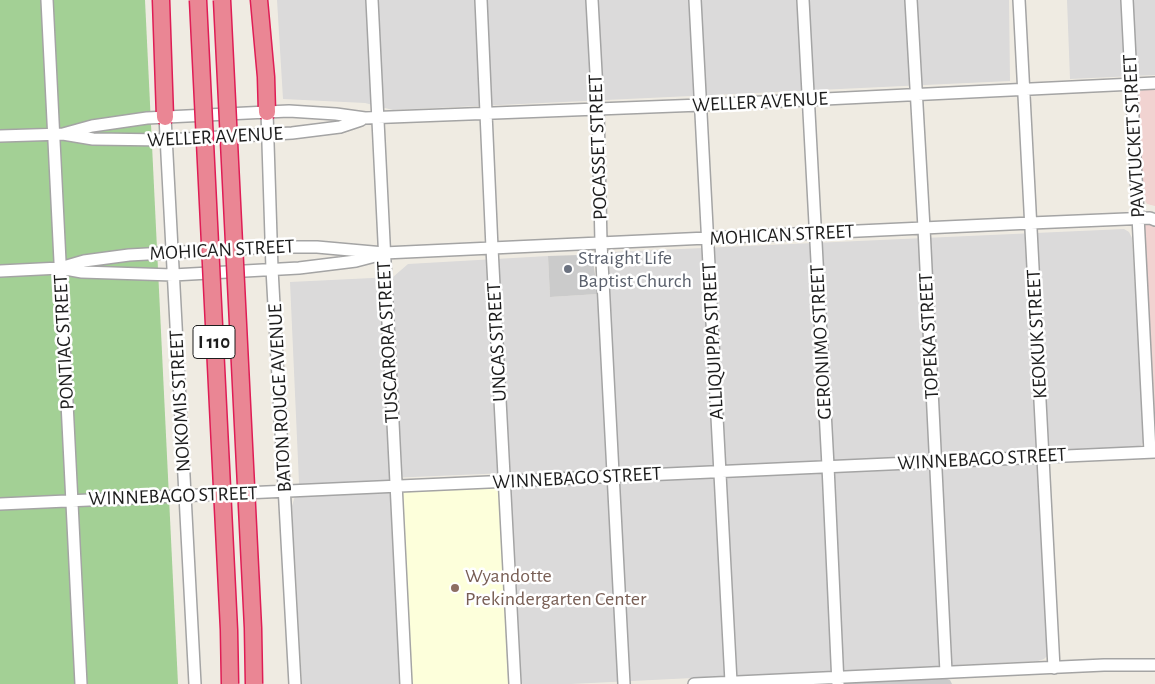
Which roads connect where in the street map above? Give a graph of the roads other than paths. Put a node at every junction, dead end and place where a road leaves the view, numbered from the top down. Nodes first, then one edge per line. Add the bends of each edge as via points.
1 (47, 0) edge
2 (161, 0) edge
3 (198, 0) edge
4 (222, 0) edge
5 (259, 0) edge
6 (372, 0) edge
7 (481, 0) edge
8 (592, 0) edge
9 (695, 0) edge
10 (803, 0) edge
11 (911, 0) edge
12 (1019, 0) edge
13 (1128, 0) edge
14 (1132, 84) junction
15 (1155, 84) edge
16 (1024, 89) junction
17 (916, 95) junction
18 (808, 100) junction
19 (701, 105) junction
20 (598, 109) junction
21 (267, 112) junction
22 (486, 114) junction
23 (165, 117) junction
24 (365, 118) junction
25 (378, 118) junction
26 (58, 134) junction
27 (0, 136) edge
28 (267, 136) junction
29 (166, 140) junction
30 (1149, 218) edge
31 (1031, 223) junction
32 (924, 228) junction
33 (815, 234) junction
34 (707, 238) junction
35 (601, 243) junction
36 (272, 247) junction
37 (492, 248) junction
38 (172, 252) junction
39 (384, 253) junction
40 (60, 268) junction
41 (272, 269) junction
42 (0, 271) edge
43 (173, 275) junction
44 (1153, 452) edge
45 (1044, 456) junction
46 (936, 462) junction
47 (828, 466) junction
48 (720, 471) junction
49 (613, 476) junction
50 (504, 481) junction
51 (396, 486) junction
52 (285, 491) junction
53 (184, 496) junction
54 (73, 501) junction
55 (0, 504) edge
56 (1155, 665) edge
57 (1054, 668) junction
58 (951, 672) junction
59 (837, 681) edge
60 (730, 682) junction
61 (81, 684) edge
62 (195, 684) edge
63 (230, 684) edge
64 (254, 684) edge
65 (295, 684) edge
66 (406, 684) edge
67 (515, 684) edge
68 (624, 684) edge
69 (694, 684) edge
70 (714, 684) edge
71 (957, 684) edge

1 - 26 street, PONTIAC STREET
2 - 23 highway
3 - 63 highway, I 110, bridge
4 - 64 highway, I 110, bridge
5 - 21 highway
6 - 25 street, TUSCARORA STREET
7 - 22 street, UNCAS STREET
8 - 20 street, POCASSET STREET
9 - 19 street, ALLIQUIPPA STREET
10 - 18 street, GERONIMO STREET
11 - 17 street, TOPEKA STREET
12 - 16 street, KEOKUK STREET
13 - 14 street, PAWTUCKET STREET
14 - 15 street, WELLER AVENUE
14 - 16 street, WELLER AVENUE
14 - 30 street, PAWTUCKET STREET
16 - 17 street, WELLER AVENUE
16 - 31 street, KEOKUK STREET
17 - 18 street, WELLER AVENUE
17 - 32 street, TOPEKA STREET
18 - 19 street, WELLER AVENUE
18 - 33 street, GERONIMO STREET
19 - 20 street, WELLER AVENUE
19 - 34 street, ALLIQUIPPA STREET
20 - 22 street, WELLER AVENUE
20 - 35 street, POCASSET STREET
21 - 23 street, WELLER AVENUE
21 - 24 street, WELLER AVENUE
21 - 28 street, BATON ROUGE AVENUE
22 - 25 street, WELLER AVENUE
22 - 37 street, UNCAS STREET
23 - 26 street, WELLER AVENUE via 92,126
23 - 29 street, NOKOMIS STREET
24 - 25 street, WELLER AVENUE
24 - 28 street, WELLER AVENUE via 340,127
25 - 39 street, TUSCARORA STREET
26 - 27 street, WELLER AVENUE
26 - 29 street, WELLER AVENUE via 93,139
26 - 40 street, PONTIAC STREET
28 - 29 street, WELLER AVENUE
28 - 36 street, BATON ROUGE AVENUE
29 - 38 street, NOKOMIS STREET
30 - 31 street, MOHICAN STREET
30 - 44 street, PAWTUCKET STREET
31 - 32 street, MOHICAN STREET
31 - 45 street, KEOKUK STREET
32 - 33 street, MOHICAN STREET
32 - 46 street, TOPEKA STREET
33 - 34 street, MOHICAN STREET
33 - 47 street, GERONIMO STREET
34 - 35 street, MOHICAN STREET
34 - 48 street, ALLIQUIPPA STREET
35 - 37 street, MOHICAN STREET
35 - 49 street, POCASSET STREET
36 - 38 street, MOHICAN STREET
36 - 39 street, MOHICAN STREET via 317,246
36 - 41 street, BATON ROUGE AVENUE
37 - 39 street, MOHICAN STREET
37 - 50 street, UNCAS STREET
38 - 40 street, MOHICAN STREET via 129,255
38 - 43 street, NOKOMIS STREET
39 - 41 street, MOHICAN STREET via 356,260
39 - 51 street, TUSCARORA STREET
40 - 42 street, MOHICAN STREET
40 - 43 street, MOHICAN STREET via 82,272
40 - 54 street, PONTIAC STREET
41 - 43 street, MOHICAN STREET
41 - 52 street, BATON ROUGE AVENUE
43 - 53 street, NOKOMIS STREET
44 - 45 street, WINNEBAGO STREET
45 - 46 street, WINNEBAGO STREET
45 - 57 street, KEOKUK STREET
46 - 47 street, WINNEBAGO STREET
46 - 58 street, TOPEKA STREET
47 - 48 street, WINNEBAGO STREET
47 - 59 street, GERONIMO STREET
48 - 49 street, WINNEBAGO STREET
48 - 60 street, ALLIQUIPPA STREET
49 - 50 street, WINNEBAGO STREET
49 - 68 street, POCASSET STREET
50 - 51 street, WINNEBAGO STREET
50 - 67 street, UNCAS STREET
51 - 52 street, WINNEBAGO STREET
51 - 66 street, TUSCARORA STREET
52 - 53 street, WINNEBAGO STREET
52 - 65 street, BATON ROUGE AVENUE
53 - 54 street, WINNEBAGO STREET
53 - 62 street, NOKOMIS STREET
54 - 55 street, WINNEBAGO STREET
54 - 61 street, PONTIAC STREET
56 - 57 street
57 - 58 street
58 - 59 street
58 - 71 street, TOPEKA STREET
59 - 60 street
60 - 70 street
69 - 70 street

